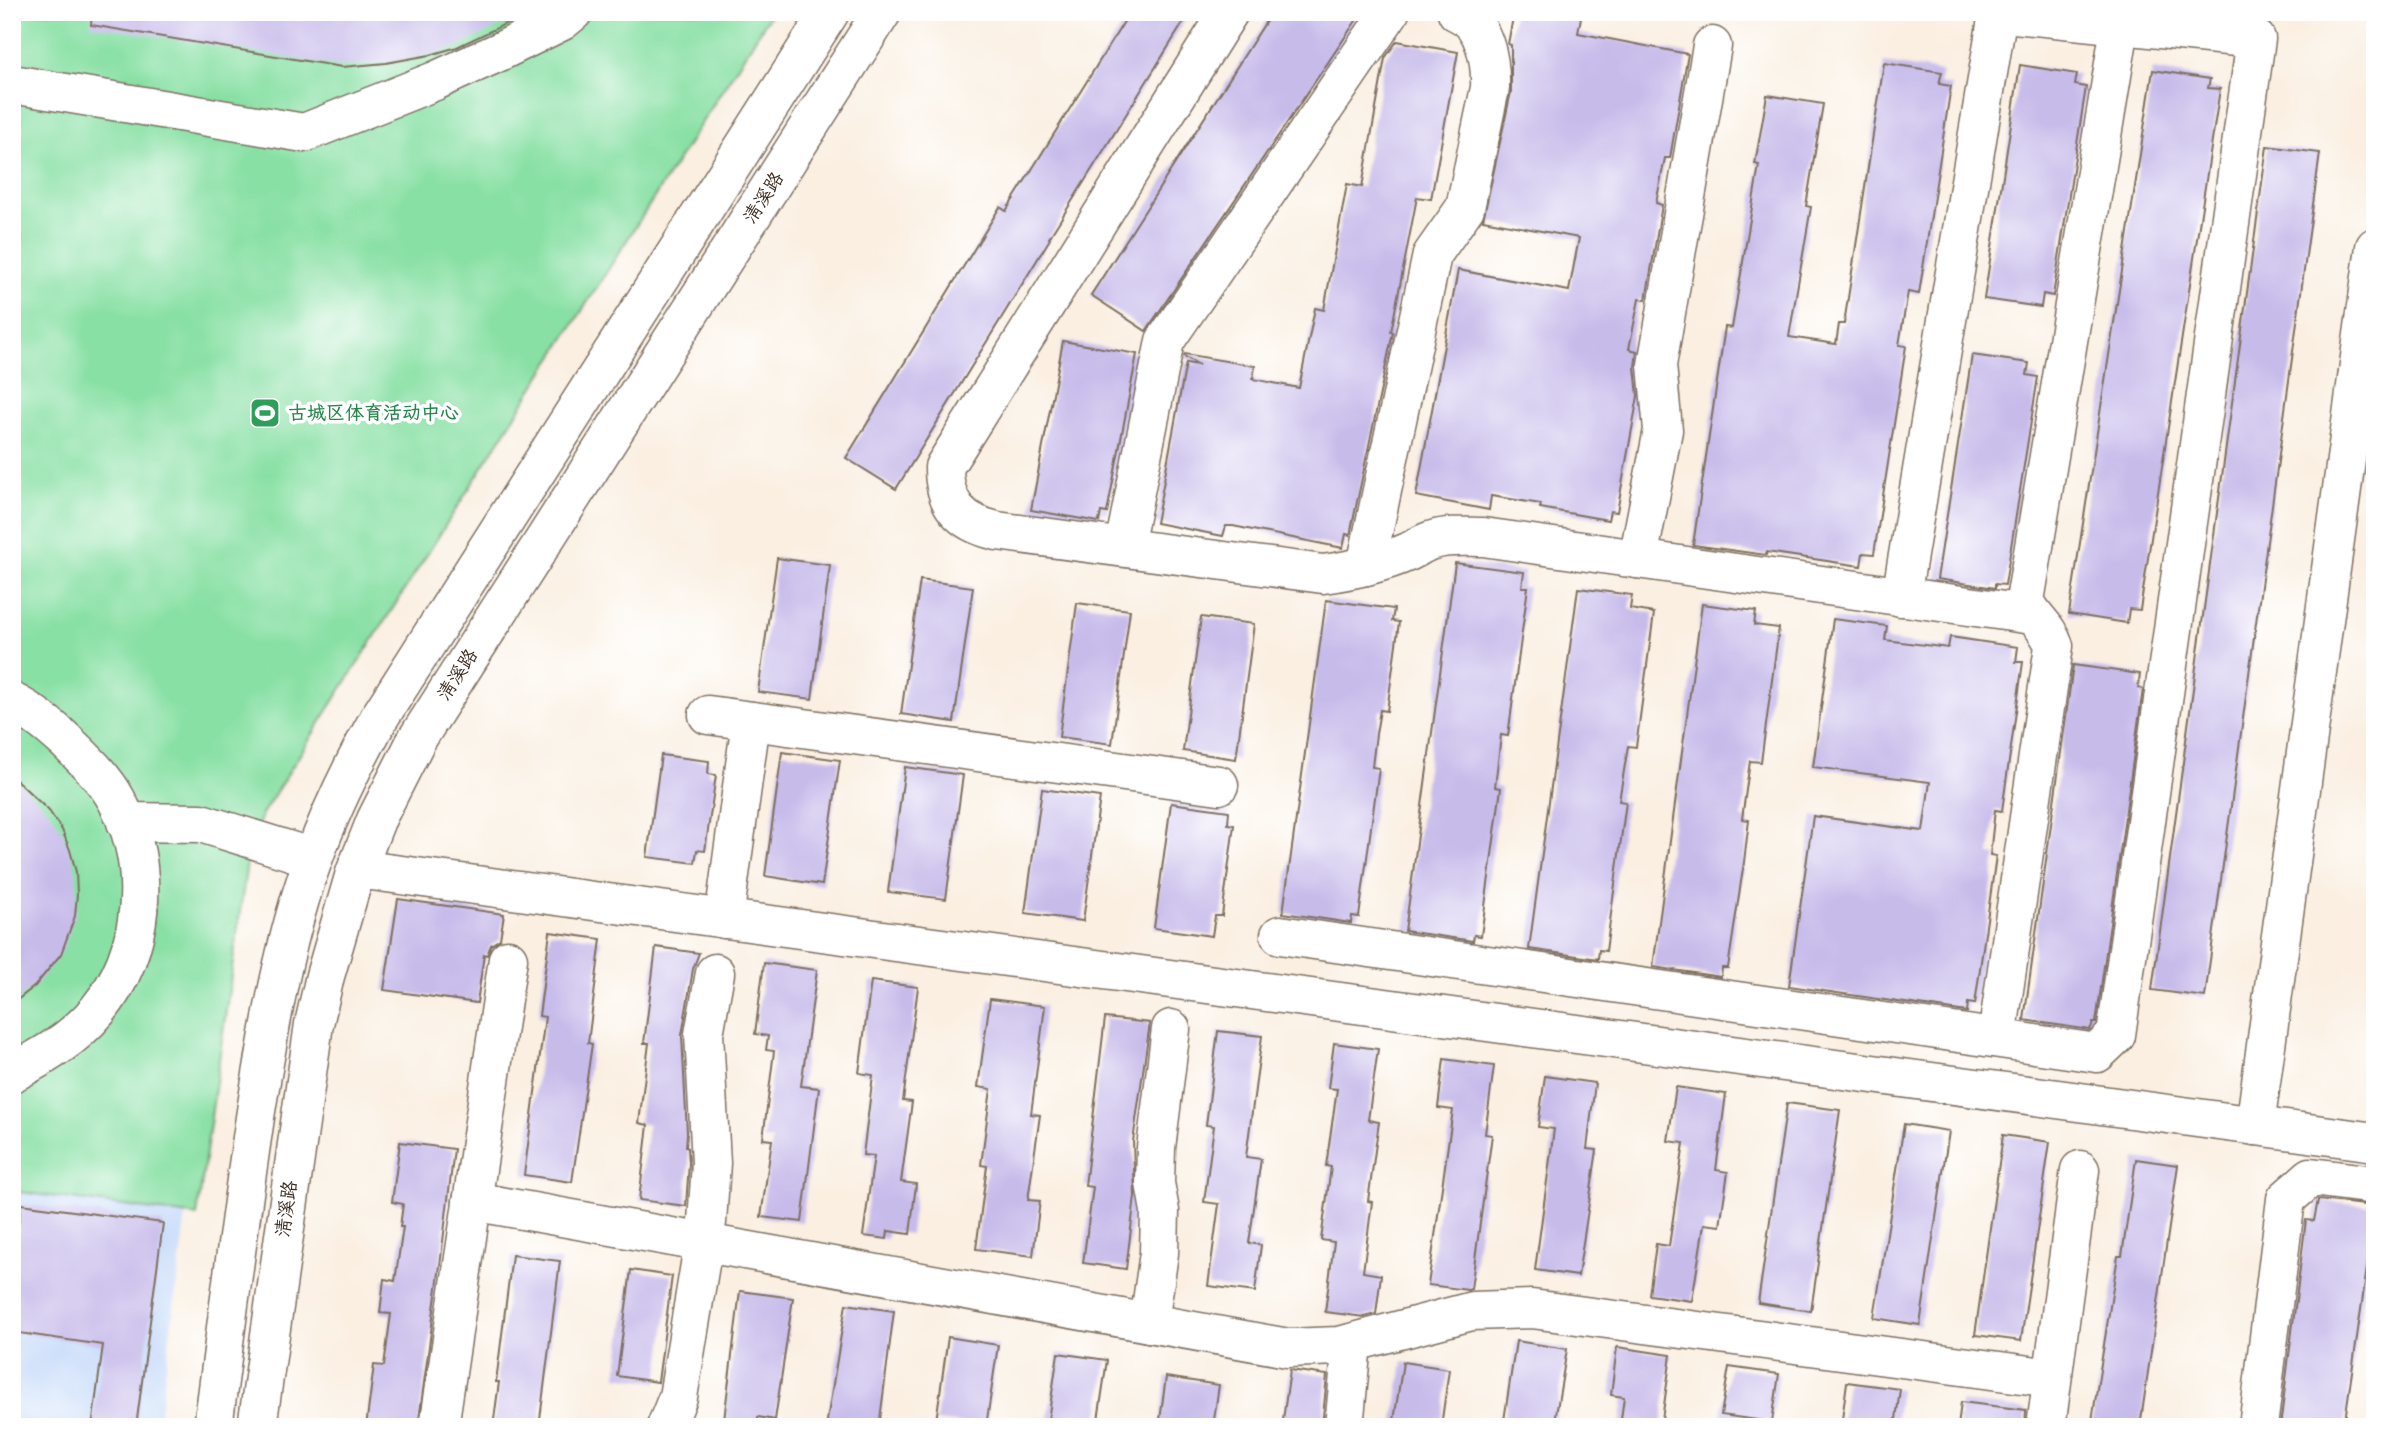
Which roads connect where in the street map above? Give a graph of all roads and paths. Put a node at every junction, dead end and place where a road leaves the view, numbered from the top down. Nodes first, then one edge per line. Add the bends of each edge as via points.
1 (573, 12) edge
2 (830, 12) edge
3 (882, 12) edge
4 (1229, 12) edge
5 (1390, 12) edge
6 (1457, 12) edge
7 (1997, 12) edge
8 (2107, 21) edge
9 (1712, 47) dead end
10 (12, 84) edge
11 (2375, 247) edge
12 (2375, 428) edge
13 (1124, 547) junction
14 (1638, 559) junction
15 (1366, 566) junction
16 (1901, 597) junction
17 (2032, 615) junction
18 (12, 702) edge
19 (708, 715) dead end
20 (751, 721) junction
21 (1219, 786) dead end
22 (126, 822) junction
23 (313, 858) junction
24 (357, 869) junction
25 (723, 919) junction
26 (1280, 935) dead end
27 (508, 960) dead end
28 (715, 973) dead end
29 (1171, 1029) dead end
30 (1997, 1038) junction
31 (12, 1073) edge
32 (2267, 1128) junction
33 (2375, 1142) edge
34 (2080, 1170) dead end
35 (2375, 1185) edge
36 (472, 1201) junction
37 (704, 1243) junction
38 (1149, 1323) junction
39 (1352, 1343) junction
40 (2052, 1378) junction
41 (213, 1427) edge
42 (257, 1427) edge
43 (439, 1427) edge
44 (666, 1427) edge
45 (1345, 1427) edge
46 (2046, 1427) edge
47 (2258, 1427) edge

1 - 10 street via 435,81 304,133
2 - 23 street via 379,718 335,803
3 - 24 street, 清溪路 via 417,739
4 - 13 street via 944,467 948,497 956,510 982,527
5 - 13 street via 1165,341
6 - 15 street via 1468,16 1479,32 1490,69 1490,88 1465,208 1432,255
7 - 8 street
7 - 16 street
8 - 17 street via 2025,601
8 - 30 street via 2256,39 2116,1035 2097,1053
9 - 14 street via 1657,365 1663,430
11 - 32 street
12 - 32 street
13 - 15 street via 1323,573
14 - 15 street via 1483,537 1450,537
14 - 16 street
16 - 17 street
17 - 30 street via 2050,634 2054,646
18 - 22 street via 51,727 97,771
19 - 20 street
20 - 21 street
20 - 25 street
22 - 23 street via 201,823
22 - 31 street via 140,895 128,957 115,985 77,1033
23 - 41 street via 271,1016
24 - 25 street
24 - 42 street, 清溪路 via 314,1024
25 - 32 street
26 - 30 street
27 - 36 street
28 - 37 street via 704,1034 711,1163
29 - 38 street via 1156,1148 1159,1253
32 - 33 street
34 - 40 street
35 - 47 street via 2311,1177 2286,1199
36 - 37 street
36 - 43 street
37 - 38 street
37 - 44 street via 678,1397
38 - 39 street via 1288,1348
39 - 40 street via 1472,1311 1532,1309
39 - 45 street
40 - 46 street

